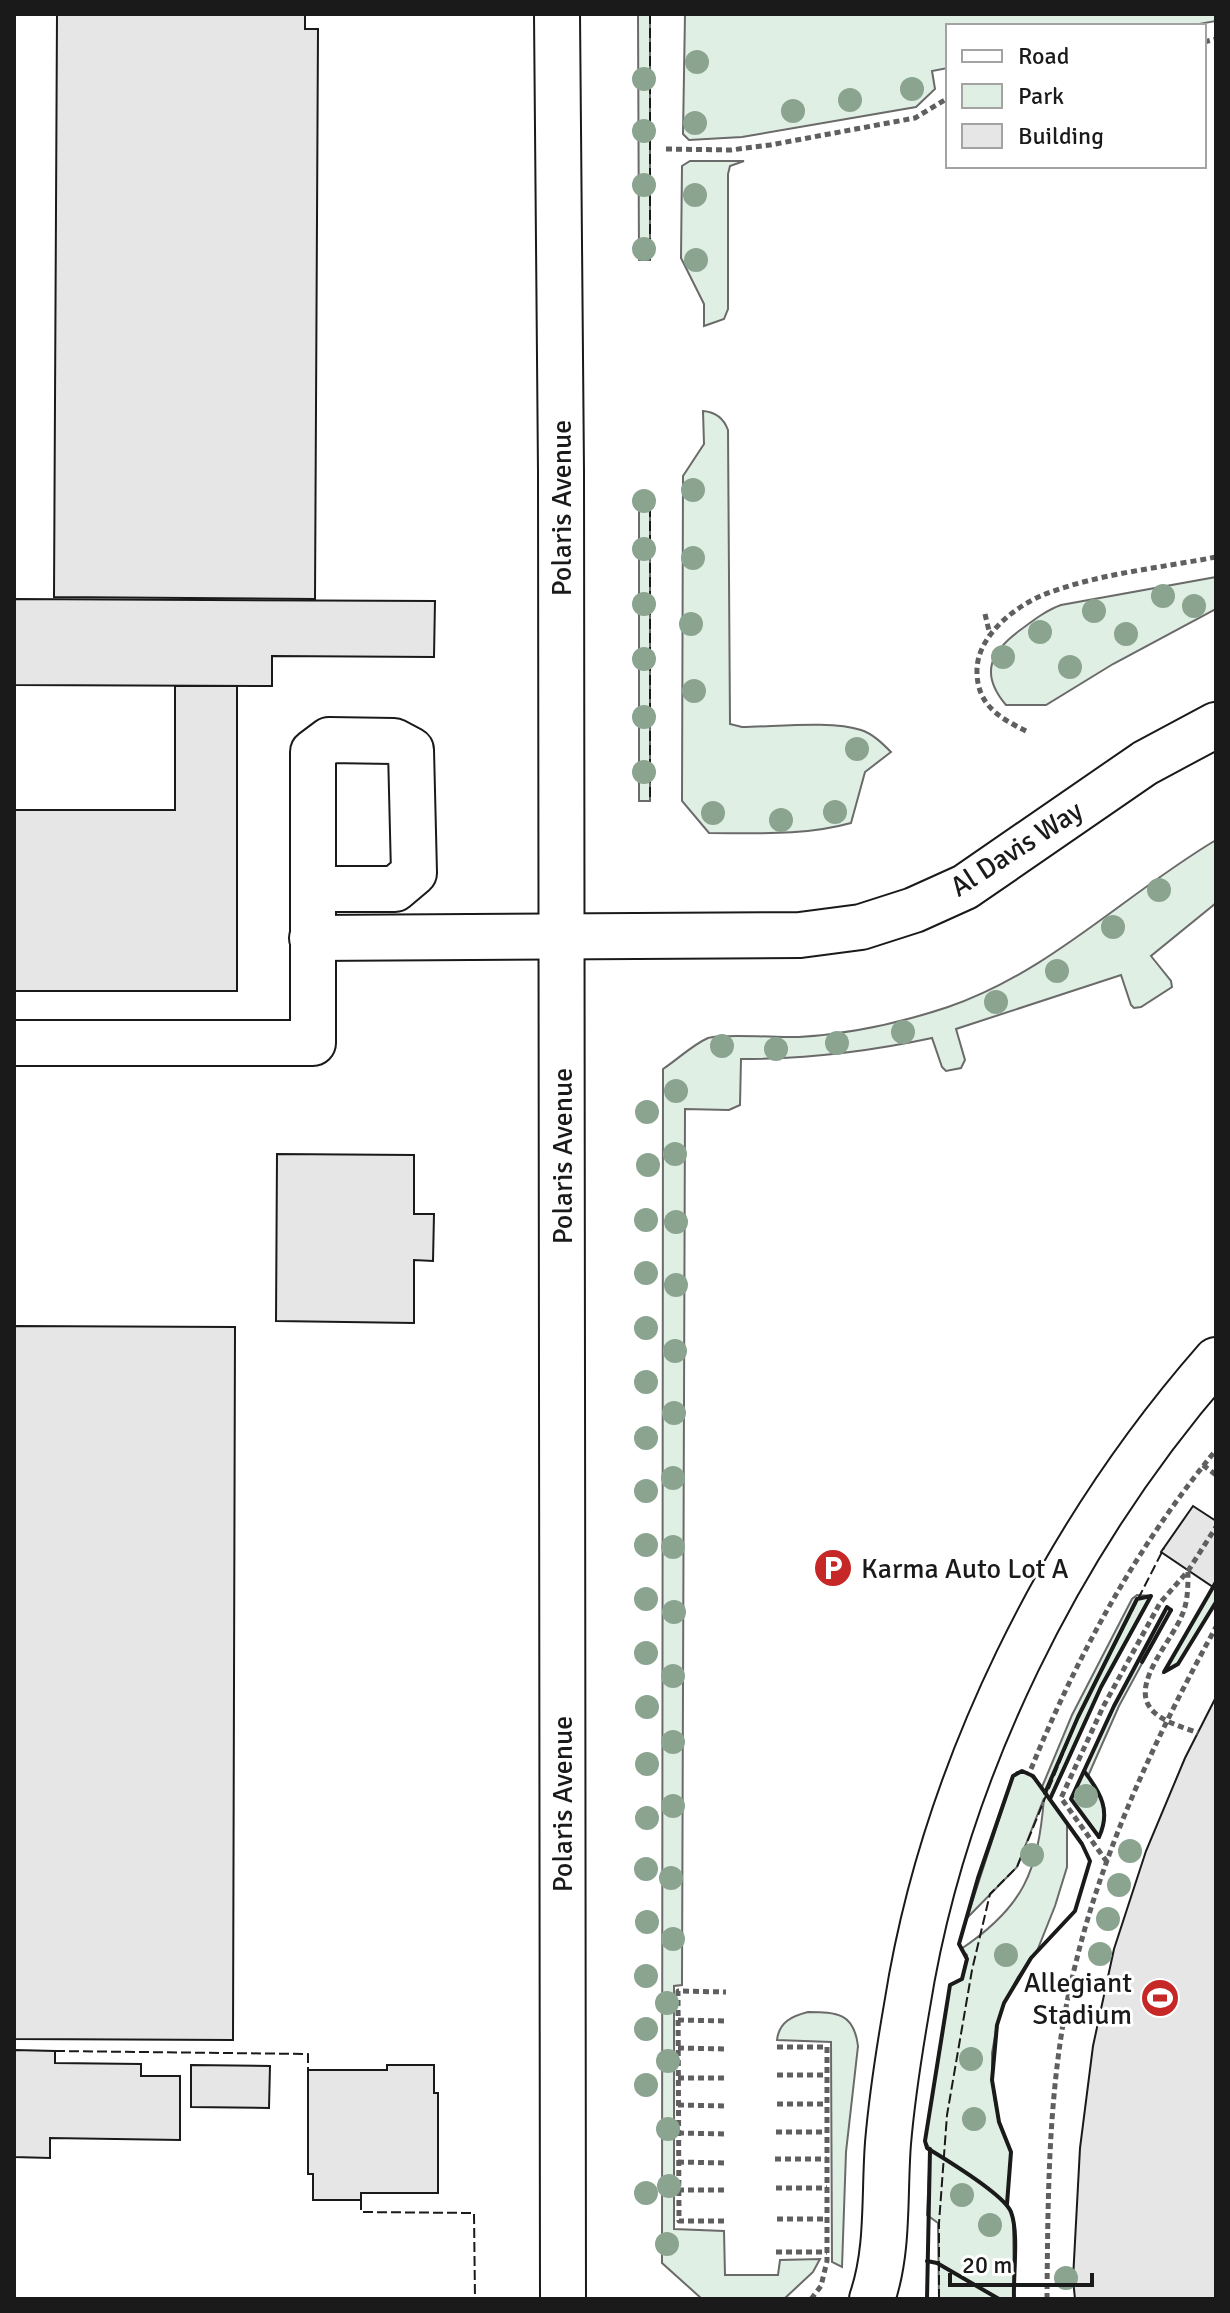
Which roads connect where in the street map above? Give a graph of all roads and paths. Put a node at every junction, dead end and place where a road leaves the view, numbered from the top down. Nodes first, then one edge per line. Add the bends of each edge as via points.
1 (557, 14) edge
2 (946, 99) edge
3 (899, 121) junction
4 (901, 132) dead end
5 (666, 149) dead end
6 (1216, 557) edge
7 (985, 614) dead end
8 (990, 635) junction
9 (1216, 725) edge
10 (1026, 731) dead end
11 (313, 889) dead end
12 (562, 937) junction
13 (312, 938) junction
14 (14, 1043) edge
15 (1216, 1360) edge
16 (1216, 1450) edge
17 (1203, 1465) junction
18 (1216, 1475) edge
19 (1216, 1527) edge
20 (1188, 1571) junction
21 (1216, 1627) edge
22 (1168, 1720) junction
23 (1198, 1733) dead end
24 (1031, 1769) dead end
25 (1107, 1862) junction
26 (726, 1992) dead end
27 (678, 2020) junction
28 (726, 2021) dead end
29 (777, 2047) dead end
30 (678, 2048) junction
31 (726, 2049) dead end
32 (777, 2075) dead end
33 (827, 2075) junction
34 (678, 2078) junction
35 (726, 2078) dead end
36 (777, 2104) dead end
37 (827, 2104) junction
38 (678, 2105) junction
39 (726, 2106) dead end
40 (776, 2132) dead end
41 (826, 2132) junction
42 (678, 2133) junction
43 (726, 2134) dead end
44 (775, 2159) dead end
45 (827, 2159) junction
46 (678, 2162) junction
47 (725, 2163) dead end
48 (776, 2188) dead end
49 (827, 2188) junction
50 (678, 2190) junction
51 (725, 2190) dead end
52 (777, 2219) dead end
53 (827, 2219) junction
54 (724, 2221) dead end
55 (776, 2252) dead end
56 (827, 2252) junction
57 (563, 2299) edge
58 (811, 2299) edge
59 (872, 2299) edge
60 (1047, 2299) edge

1 - 12 street, Polaris Avenue
2 - 3 path via 915,118
3 - 4 path
3 - 5 path via 744,148
6 - 8 path via 1040,596
7 - 8 path
8 - 10 path via 977,664 983,701 995,715
9 - 12 street, Al Davis Way via 1145,763 965,887 914,910 861,927 800,935
11 - 13 street
12 - 13 street, Al Davis Way
12 - 57 street, Polaris Avenue
13 - 14 street via 313,1043
15 - 59 street via 1096,1519 1010,1679 956,1810 910,1987 888,2141 882,2250
16 - 17 path
17 - 18 path
17 - 24 path via 1113,1598
19 - 20 path
20 - 22 path via 1181,1618 1146,1686 1149,1707
20 - 25 path via 1165,1595 1140,1637 1061,1798
21 - 22 path
22 - 23 path
22 - 25 path
25 - 60 path via 1075,1963 1059,2052 1050,2146
26 - 27 path via 678,1991
27 - 28 path
27 - 30 path
29 - 33 path via 827,2047
30 - 31 path
30 - 34 path
32 - 33 path
33 - 37 path
34 - 35 path
34 - 38 path
36 - 37 path
37 - 41 path
38 - 39 path
38 - 42 path
40 - 41 path
41 - 45 path
42 - 43 path
42 - 46 path
44 - 45 path
45 - 49 path
46 - 47 path
46 - 50 path
48 - 49 path
49 - 53 path
50 - 51 path
50 - 54 path via 679,2221
52 - 53 path
53 - 56 path
55 - 56 path
56 - 58 path via 821,2286

